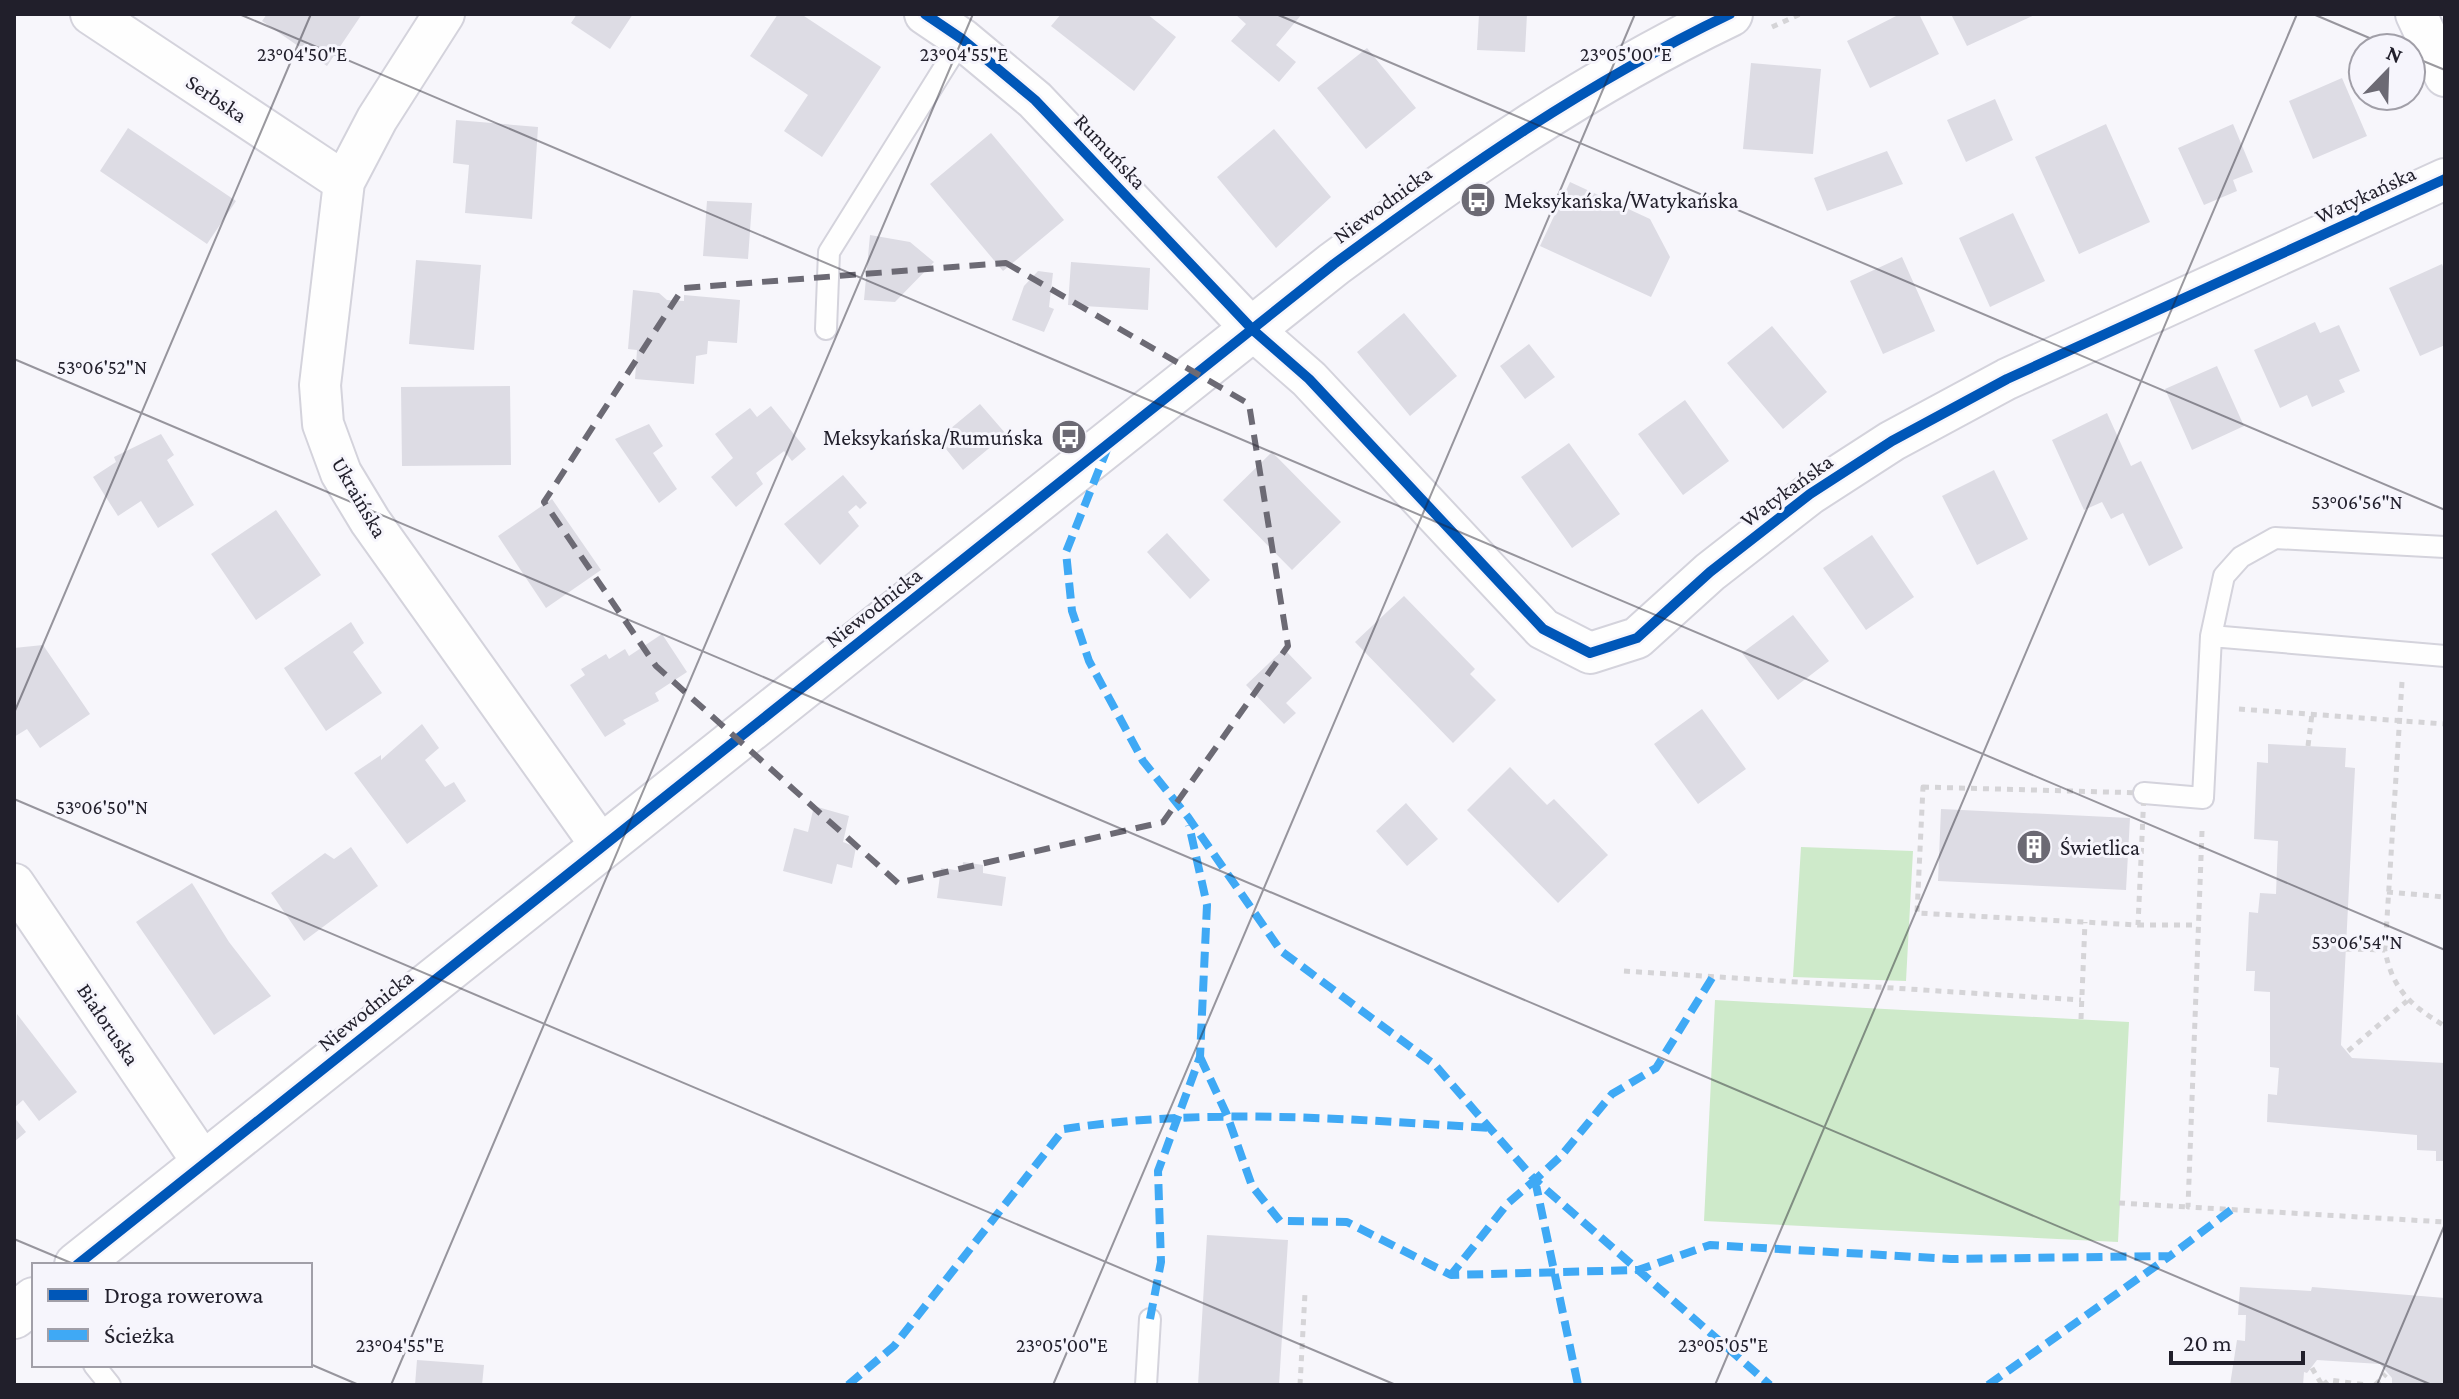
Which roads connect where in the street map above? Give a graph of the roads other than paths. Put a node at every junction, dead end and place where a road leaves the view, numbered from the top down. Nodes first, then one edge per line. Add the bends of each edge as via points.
1 (91, 14) edge
2 (444, 14) edge
3 (925, 14) edge
4 (2416, 14) edge
5 (1718, 17) edge
6 (969, 26) edge
7 (2445, 76) edge
8 (2445, 179) edge
9 (344, 182) junction
10 (826, 329) dead end
11 (1253, 330) junction
12 (2445, 547) edge
13 (2211, 636) junction
14 (2445, 656) edge
15 (2144, 793) road end
16 (602, 847) junction
17 (14, 884) edge
18 (204, 1164) junction
19 (80, 1263) edge
20 (32, 1302) edge
21 (14, 1316) edge
22 (1150, 1319) dead end
23 (96, 1367) edge
24 (110, 1385) edge
25 (1146, 1385) edge

1 - 9 street, Serbska
2 - 9 street, Ukraińska
3 - 6 street, Rumuńska
4 - 7 street
5 - 11 street, Niewodnicka via 1568,100 1457,174
6 - 10 lane via 829,252
6 - 11 street, Rumuńska
8 - 11 street, Watykańska via 2007,379 1892,441 1773,523 1637,638 1590,653 1543,629 1309,379
9 - 16 street, Ukraińska via 320,385 323,424 341,473
11 - 16 street, Niewodnicka
12 - 13 lane via 2275,538 2241,557 2224,576
13 - 14 lane
13 - 15 lane via 2203,798
16 - 18 street, Niewodnicka
17 - 18 street, Białoruska
18 - 19 street, Niewodnicka
20 - 21 street
22 - 25 lane
23 - 24 lane

